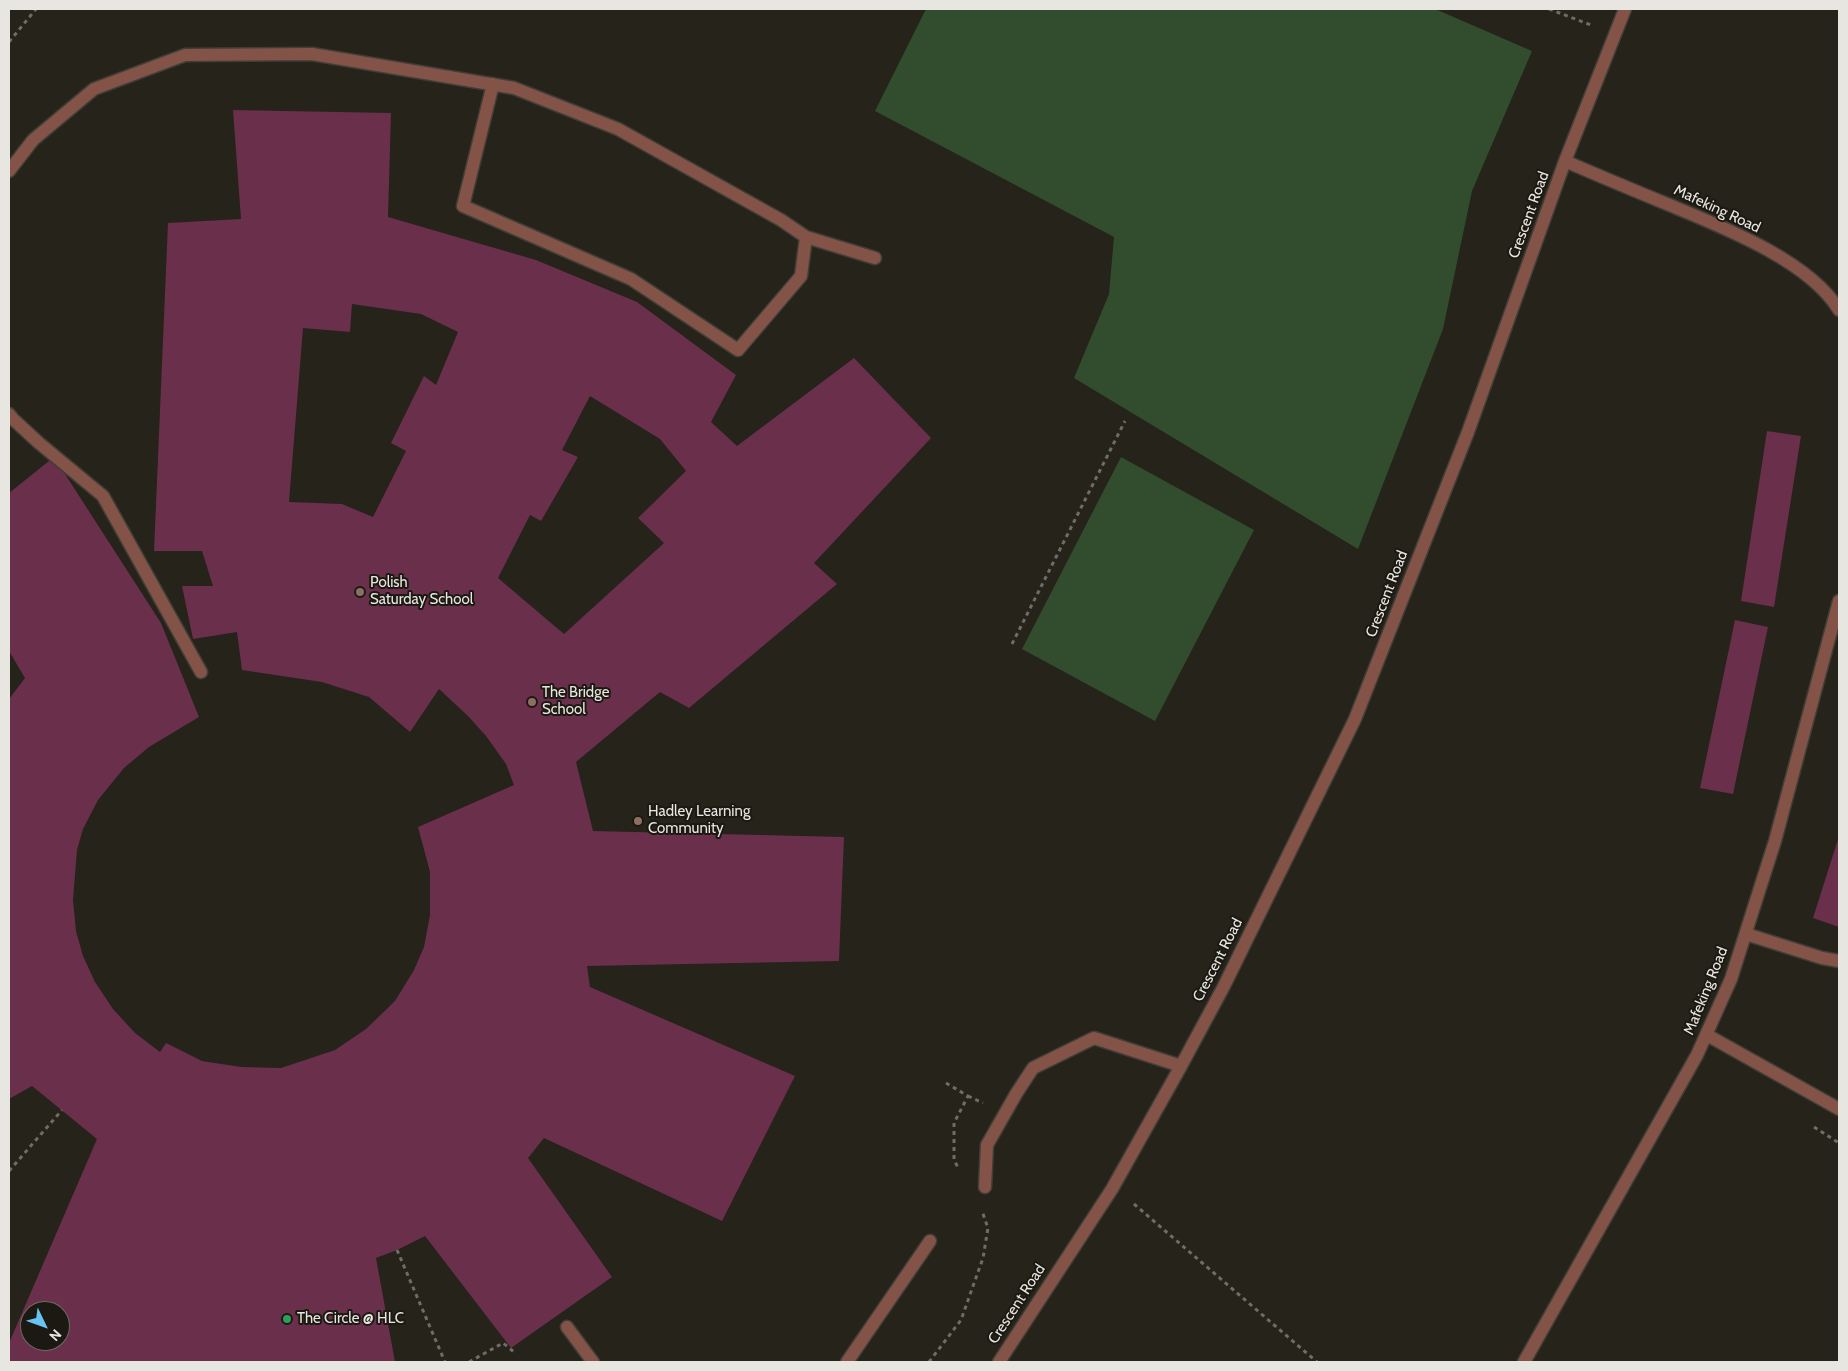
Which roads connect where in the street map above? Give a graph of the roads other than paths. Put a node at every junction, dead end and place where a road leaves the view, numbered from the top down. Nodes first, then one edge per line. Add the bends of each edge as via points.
1 (1625, 9) edge
2 (493, 84) junction
3 (1565, 161) junction
4 (9, 171) edge
5 (806, 238) junction
6 (875, 258) dead end
7 (1839, 310) edge
8 (9, 414) edge
9 (1839, 601) edge
10 (201, 672) dead end
11 (1746, 934) junction
12 (1839, 961) edge
13 (1707, 1035) junction
14 (1181, 1066) junction
15 (1839, 1109) edge
16 (986, 1187) dead end
17 (930, 1241) dead end
18 (567, 1327) dead end
19 (593, 1362) edge
20 (847, 1362) edge
21 (999, 1362) edge
22 (1524, 1362) edge

1 - 3 street, Crescent Road
2 - 4 street via 312,54 185,55 94,89 33,140
2 - 5 street via 514,88 618,129 781,220
2 - 5 street via 463,206 631,279 738,350 801,276
3 - 7 street, Mafeking Road via 1721,226 1784,259 1830,295
3 - 14 street, Crescent Road via 1468,432 1355,719 1224,986
5 - 6 street
8 - 10 street via 103,496
9 - 11 street, Mafeking Road via 1775,841
11 - 12 street
11 - 13 street, Mafeking Road
13 - 15 street
13 - 22 street, Mafeking Road
14 - 16 street via 1094,1038 1033,1068 987,1145
14 - 21 street, Crescent Road via 1112,1189
17 - 20 street
18 - 19 street

